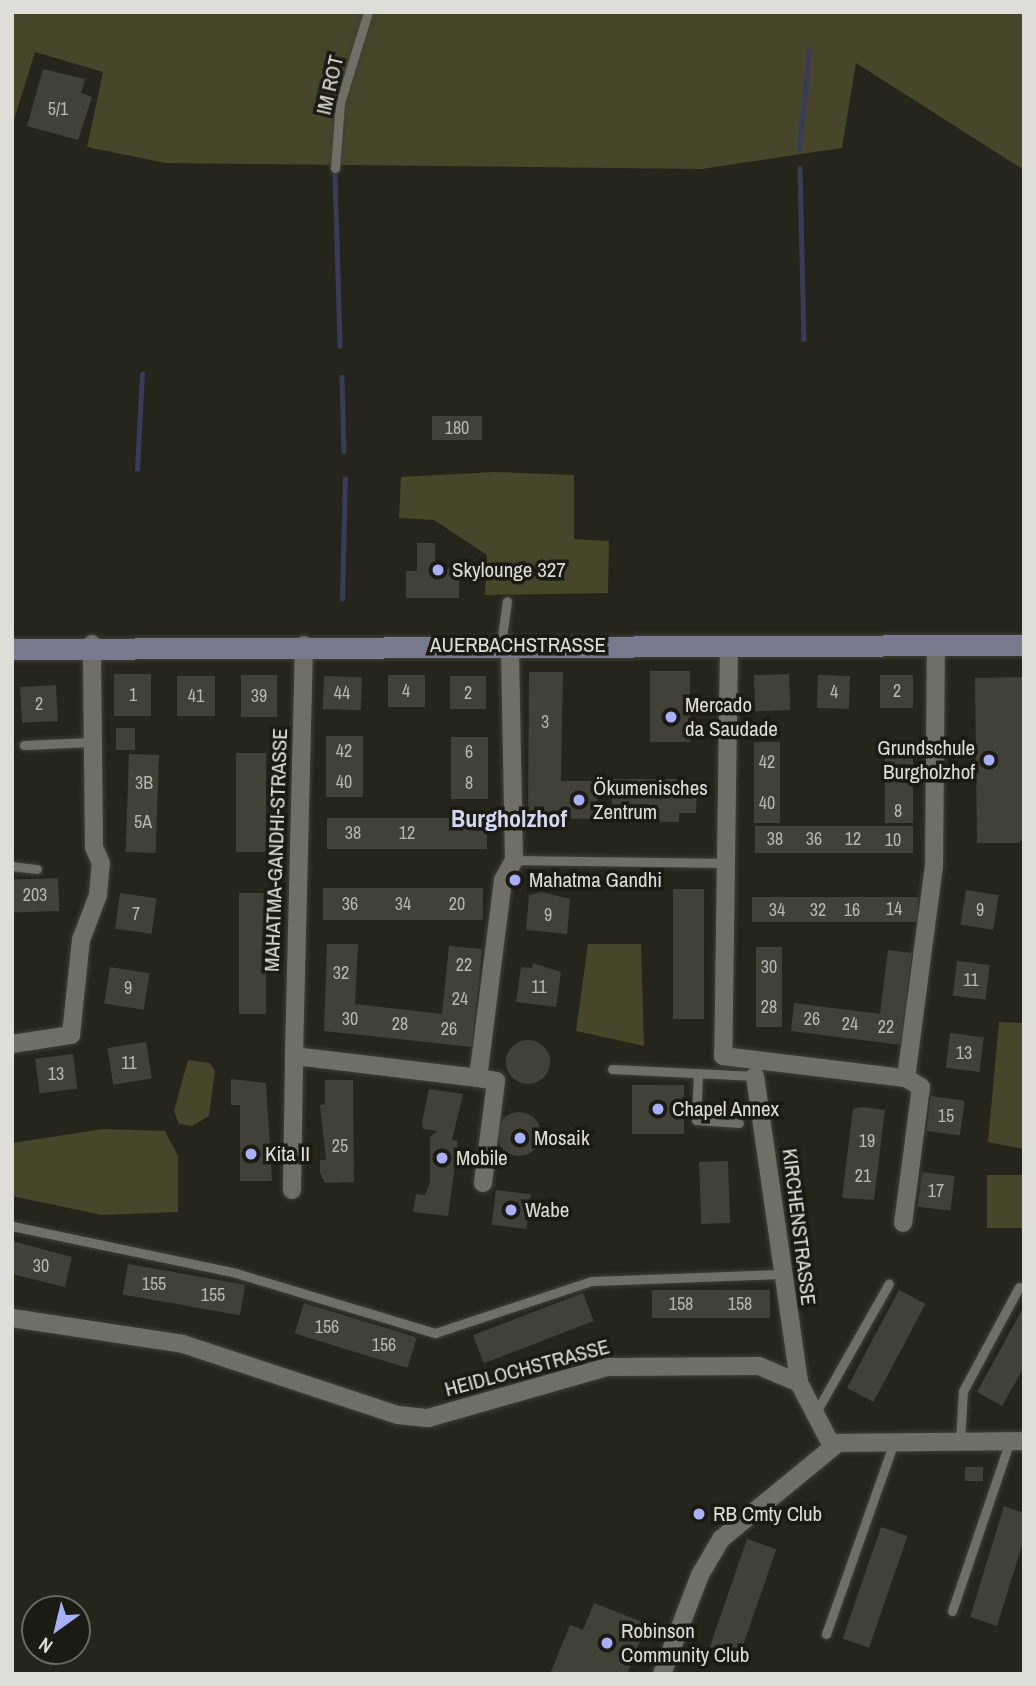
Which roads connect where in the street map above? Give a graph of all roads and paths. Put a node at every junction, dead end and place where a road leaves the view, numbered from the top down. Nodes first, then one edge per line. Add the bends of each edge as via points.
1 (368, 12) edge
2 (335, 167) dead end
3 (507, 601) dead end
4 (92, 644) junction
5 (506, 644) junction
6 (936, 644) junction
7 (304, 645) junction
8 (729, 645) junction
9 (1024, 645) edge
10 (12, 649) edge
11 (93, 742) junction
12 (24, 745) dead end
13 (521, 860) junction
14 (726, 863) junction
15 (12, 866) edge
16 (37, 869) dead end
17 (12, 1044) edge
18 (294, 1056) junction
19 (612, 1069) dead end
20 (698, 1073) junction
21 (755, 1076) joint
22 (478, 1078) junction
23 (906, 1078) junction
24 (739, 1122) dead end
25 (483, 1183) dead end
26 (292, 1190) dead end
27 (903, 1223) dead end
28 (12, 1226) edge
29 (785, 1274) junction
30 (889, 1283) dead end
31 (1019, 1287) dead end
32 (12, 1318) edge
33 (799, 1383) junction
34 (815, 1414) junction
35 (960, 1441) junction
36 (1017, 1441) edge
37 (894, 1442) junction
38 (832, 1446) junction
39 (952, 1611) dead end
40 (826, 1634) dead end
41 (662, 1674) edge

1 - 2 lane, IM ROT via 340,103
3 - 5 lane
4 - 7 main road, AUERBACHSTRASSE
4 - 10 main road, AUERBACHSTRASSE
4 - 11 street
5 - 7 main road, AUERBACHSTRASSE
5 - 8 main road, AUERBACHSTRASSE
5 - 13 street
6 - 8 main road, AUERBACHSTRASSE
6 - 9 main road, AUERBACHSTRASSE
6 - 23 street via 934,866
7 - 18 street, MAHATMA-GANDHI-STRASSE
8 - 14 street
11 - 12 lane
11 - 17 street via 94,847 101,863 98,895 81,940 71,1035
13 - 14 lane
13 - 22 street via 503,880
14 - 23 street via 723,1056
15 - 16 lane
18 - 22 street
18 - 26 street, MAHATMA-GANDHI-STRASSE
19 - 20 lane
20 - 21 lane
20 - 24 lane via 696,1120
21 - 29 street, KIRCHENSTRASSE
22 - 25 street via 496,1081
23 - 27 street via 921,1087
28 - 29 lane via 236,1273 435,1333 591,1281
29 - 33 street, KIRCHENSTRASSE
30 - 34 lane
31 - 35 lane via 963,1391
32 - 33 street, HEIDLOCHSTRASSE via 183,1344 408,1416 474,1408 618,1366 759,1366
33 - 34 street
34 - 38 street
35 - 36 street
35 - 37 street
36 - 39 lane
37 - 38 street
37 - 40 lane
38 - 41 street via 721,1539

